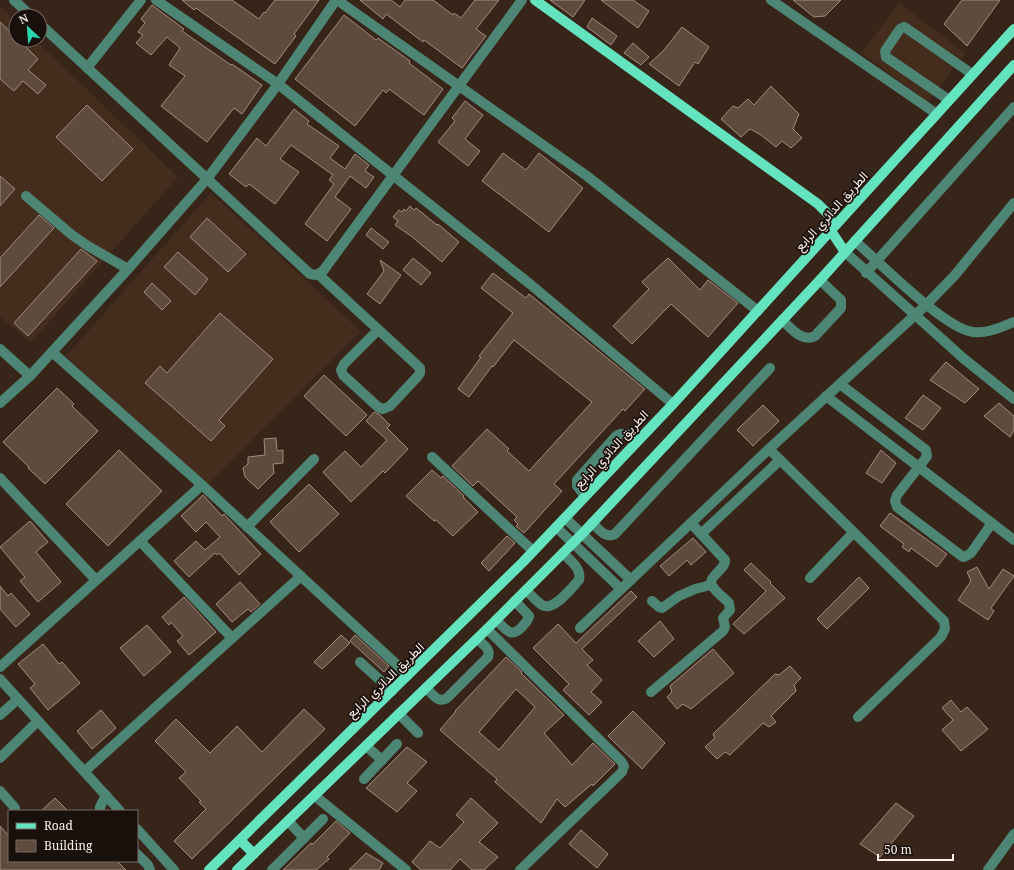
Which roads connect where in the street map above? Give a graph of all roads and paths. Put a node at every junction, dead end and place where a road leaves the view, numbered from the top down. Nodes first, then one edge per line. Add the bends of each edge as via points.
1 (14, 0) edge
2 (141, 0) edge
3 (156, 0) edge
4 (337, 0) edge
5 (522, 0) edge
6 (535, 0) edge
7 (771, 0) edge
8 (22, 8) edge
9 (1014, 29) edge
10 (48, 31) edge
11 (1014, 65) edge
12 (87, 68) junction
13 (972, 74) junction
14 (278, 84) junction
15 (460, 86) junction
16 (949, 100) junction
17 (1014, 107) edge
18 (937, 114) junction
19 (394, 175) junction
20 (207, 179) junction
21 (26, 196) dead end
22 (1014, 203) edge
23 (831, 231) junction
24 (855, 241) junction
25 (844, 252) junction
26 (877, 261) junction
27 (128, 269) junction
28 (866, 272) junction
29 (319, 274) junction
30 (820, 280) junction
31 (926, 305) junction
32 (758, 311) junction
33 (914, 316) junction
34 (782, 320) junction
35 (1014, 322) edge
36 (378, 330) junction
37 (0, 349) edge
38 (52, 352) junction
39 (770, 368) dead end
40 (30, 376) junction
41 (840, 384) junction
42 (826, 396) junction
43 (1014, 399) edge
44 (0, 403) edge
45 (672, 404) junction
46 (637, 441) junction
47 (769, 448) junction
48 (432, 457) dead end
49 (314, 459) dead end
50 (780, 460) junction
51 (919, 467) junction
52 (0, 478) edge
53 (202, 485) junction
54 (586, 496) junction
55 (565, 518) junction
56 (691, 522) junction
57 (592, 523) junction
58 (992, 523) junction
59 (247, 527) junction
60 (556, 527) junction
61 (853, 533) junction
62 (582, 534) junction
63 (701, 534) junction
64 (1014, 540) edge
65 (140, 541) junction
66 (573, 543) junction
67 (533, 551) junction
68 (563, 553) junction
69 (301, 576) junction
70 (810, 578) dead end
71 (96, 580) junction
72 (631, 580) junction
73 (711, 585) junction
74 (621, 589) junction
75 (526, 590) junction
76 (652, 601) dead end
77 (515, 602) junction
78 (496, 620) junction
79 (580, 628) dead end
80 (487, 629) junction
81 (232, 638) junction
82 (477, 638) junction
83 (360, 662) dead end
84 (0, 667) edge
85 (408, 675) junction
86 (0, 679) edge
87 (426, 688) junction
88 (392, 692) junction
89 (651, 692) dead end
90 (18, 699) junction
91 (399, 714) junction
92 (0, 715) edge
93 (858, 717) dead end
94 (38, 721) junction
95 (418, 733) dead end
96 (397, 744) dead end
97 (366, 746) junction
98 (0, 758) edge
99 (382, 760) junction
100 (85, 771) junction
101 (364, 779) dead end
102 (0, 791) edge
103 (106, 795) junction
104 (315, 796) junction
105 (15, 808) dead end
106 (100, 810) edge
107 (119, 810) edge
108 (323, 819) dead end
109 (288, 822) junction
110 (138, 830) edge
111 (1014, 834) edge
112 (304, 838) junction
113 (240, 840) junction
114 (254, 854) junction
115 (138, 855) edge
116 (150, 870) edge
117 (174, 870) edge
118 (209, 870) edge
119 (237, 870) edge
120 (272, 870) edge
121 (406, 870) edge
122 (520, 870) edge
123 (988, 870) edge

1 - 8 street
2 - 12 street
3 - 14 street
4 - 14 street
4 - 15 street
5 - 15 street
6 - 23 main road via 818,204 830,216
7 - 18 street
9 - 13 main road, الطريق الدائري الرابع
10 - 12 street
11 - 24 main road
12 - 20 street
13 - 16 main road, الطريق الدائري الرابع
13 - 16 street via 906,28 900,29 885,51 886,57
14 - 19 street
14 - 20 street
15 - 19 street
15 - 32 street via 587,176
16 - 18 main road, الطريق الدائري الرابع
17 - 26 street
18 - 23 main road, الطريق الدائري الرابع
19 - 29 street
19 - 45 street via 530,284
20 - 27 street
20 - 29 street via 310,274
21 - 27 street via 80,240
22 - 31 street via 955,276
23 - 25 main road
23 - 32 main road, الطريق الدائري الرابع
24 - 25 main road
24 - 26 street
25 - 28 street
25 - 30 main road
26 - 28 street
26 - 31 street
27 - 38 street
28 - 33 street
29 - 36 street
30 - 34 main road
30 - 34 street via 842,302 841,308 815,336 809,339 803,337
31 - 33 street
31 - 35 street via 960,329 967,331 983,332
32 - 45 main road, الطريق الدائري الرابع
33 - 41 street
33 - 43 street
34 - 57 main road
36 - 36 street via 420,370 418,376 390,406 383,409 343,375 341,370
37 - 40 street
38 - 40 street
38 - 53 street
39 - 57 street via 615,534 604,535
40 - 44 street
41 - 42 street
41 - 51 street via 924,448 927,456
42 - 47 street
42 - 51 street
45 - 46 main road, الطريق الدائري الرابع
46 - 54 main road, الطريق الدائري الرابع
46 - 54 street via 628,434 616,436 577,480 577,486
47 - 50 street
47 - 56 street
48 - 67 street
49 - 59 street
50 - 61 street
50 - 63 street
51 - 58 street
51 - 58 street via 897,495 896,504 960,555 972,553
52 - 71 street
53 - 59 street
53 - 65 street
54 - 55 main road, الطريق الدائري الرابع
55 - 60 main road, الطريق الدائري الرابع
55 - 62 street
56 - 63 street
56 - 72 street
57 - 62 main road
58 - 64 street
59 - 69 street
60 - 66 street
60 - 67 main road, الطريق الدائري الرابع
61 - 70 street
61 - 93 street via 942,618 945,625 941,637
62 - 66 main road
62 - 72 street
63 - 73 street via 725,560 724,566 712,578
65 - 71 street
65 - 81 street
66 - 68 main road
66 - 74 street
67 - 85 main road, الطريق الدائري الرابع
68 - 75 main road
68 - 75 street via 578,569 580,576 555,604 545,606
69 - 81 street
69 - 85 street
71 - 84 street
72 - 74 street
73 - 76 street via 679,596 662,608
73 - 89 street via 730,605 730,610 723,620 724,629
74 - 79 street
75 - 77 main road
77 - 78 main road
77 - 78 street via 529,616 518,631 510,633
78 - 80 main road
80 - 82 main road
80 - 122 street via 624,766 622,772
81 - 100 street
82 - 87 main road
82 - 87 street via 488,649 488,657 447,698 438,700
83 - 88 street
85 - 88 main road, الطريق الدائري الرابع
86 - 90 street
87 - 91 main road
88 - 113 main road, الطريق الدائري الرابع
90 - 92 street
90 - 94 street
91 - 95 street
91 - 97 main road
94 - 98 street
94 - 100 street
96 - 99 street
97 - 99 street
97 - 104 main road
99 - 101 street
100 - 103 street
102 - 105 street
103 - 106 street
103 - 107 street
104 - 109 main road
104 - 121 street
108 - 112 street
109 - 112 street
109 - 114 main road
110 - 117 street
111 - 123 street
112 - 120 street
113 - 114 main road
113 - 118 main road, الطريق الدائري الرابع
114 - 119 main road
115 - 116 street

